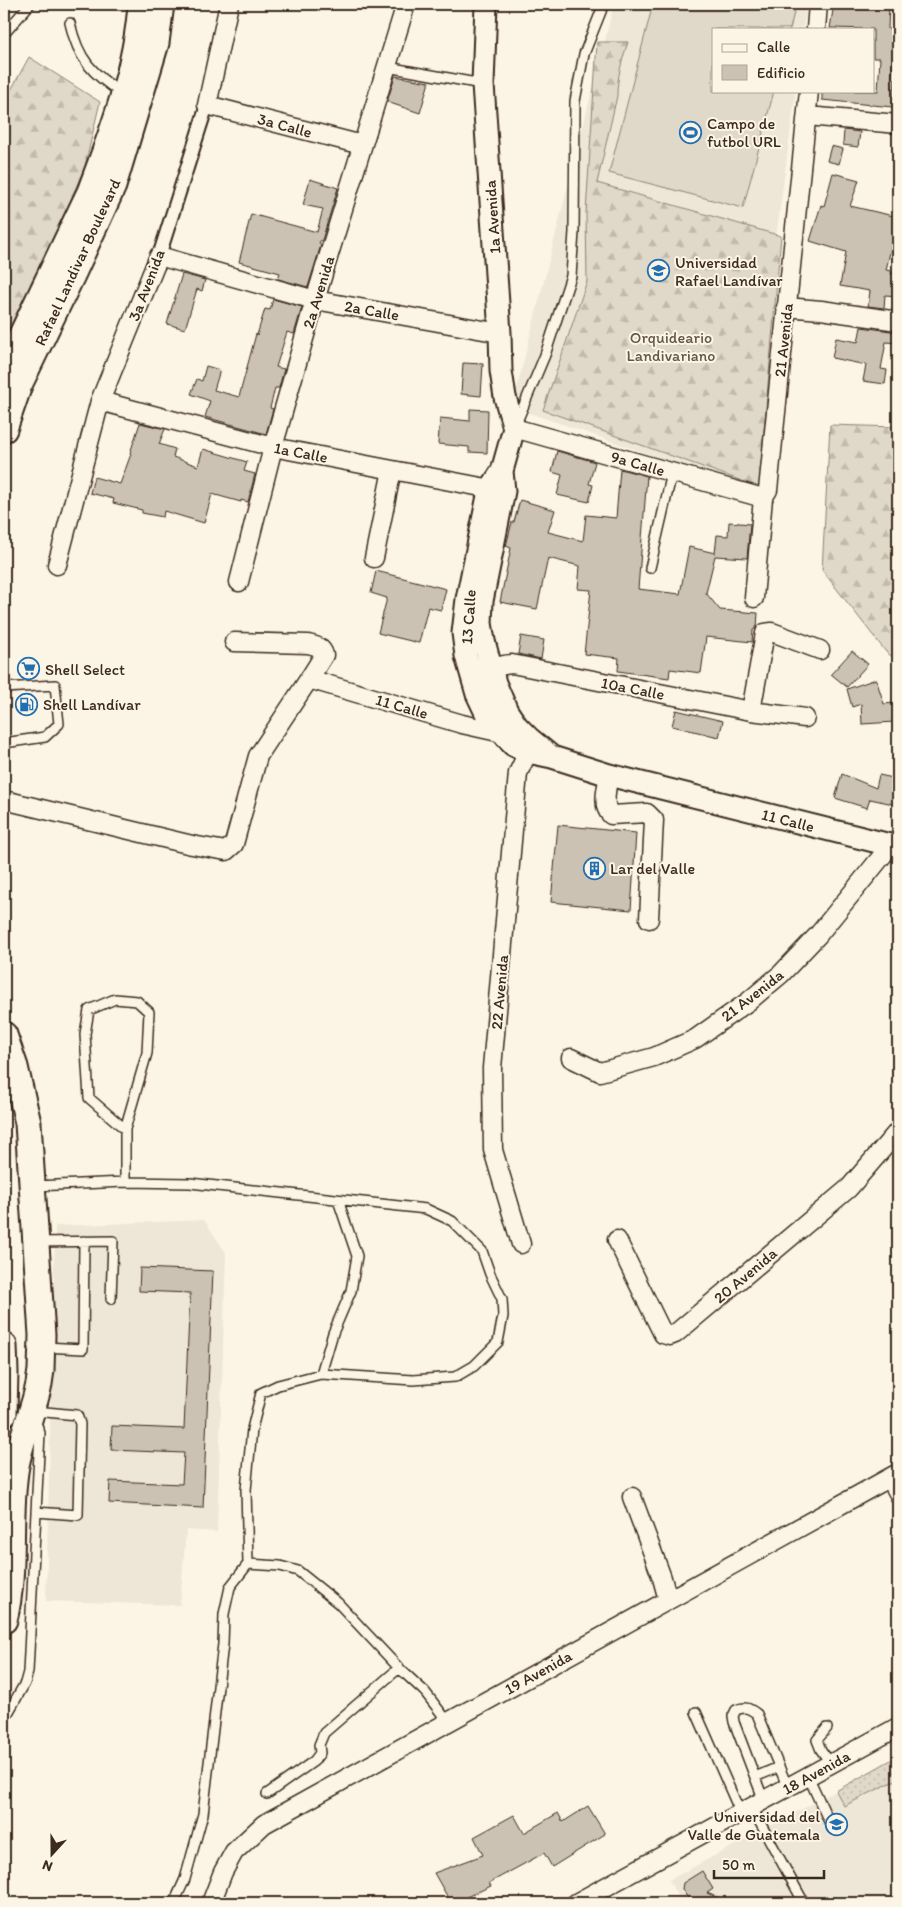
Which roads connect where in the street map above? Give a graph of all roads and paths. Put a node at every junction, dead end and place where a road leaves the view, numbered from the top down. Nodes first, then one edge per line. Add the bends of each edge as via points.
1 (30, 4) edge
2 (141, 4) edge
3 (161, 4) edge
4 (229, 4) edge
5 (406, 4) edge
6 (486, 4) edge
7 (604, 4) edge
8 (818, 4) edge
9 (70, 23) dead end
10 (816, 28) edge
11 (4, 34) edge
12 (387, 67) junction
13 (483, 84) junction
14 (809, 92) edge
15 (123, 94) junction
16 (207, 105) junction
17 (807, 116) junction
18 (898, 124) edge
19 (362, 145) junction
20 (159, 256) junction
21 (315, 300) junction
22 (786, 307) junction
23 (898, 321) edge
24 (500, 333) junction
25 (4, 372) edge
26 (100, 401) junction
27 (514, 428) junction
28 (4, 429) edge
29 (273, 447) junction
30 (392, 470) junction
31 (672, 473) junction
32 (498, 483) junction
33 (763, 498) junction
34 (374, 558) dead end
35 (57, 565) dead end
36 (650, 568) dead end
37 (239, 582) dead end
38 (754, 598) dead end
39 (234, 642) dead end
40 (820, 650) dead end
41 (490, 670) junction
42 (309, 679) junction
43 (4, 688) edge
44 (477, 694) junction
45 (751, 711) junction
46 (804, 718) dead end
47 (503, 734) junction
48 (4, 743) edge
49 (529, 746) junction
50 (609, 775) junction
51 (4, 800) edge
52 (895, 846) edge
53 (649, 919) dead end
54 (4, 1036) edge
55 (570, 1058) dead end
56 (4, 1105) edge
57 (28, 1123) junction
58 (124, 1129) junction
59 (898, 1131) edge
60 (125, 1182) junction
61 (32, 1186) junction
62 (338, 1200) junction
63 (617, 1240) dead end
64 (84, 1241) junction
65 (36, 1242) junction
66 (521, 1244) dead end
67 (111, 1299) dead end
68 (4, 1346) edge
69 (42, 1347) junction
70 (321, 1374) junction
71 (32, 1411) junction
72 (4, 1413) edge
73 (892, 1477) edge
74 (632, 1497) dead end
75 (898, 1502) edge
76 (36, 1512) junction
77 (248, 1564) junction
78 (668, 1600) junction
79 (4, 1620) edge
80 (399, 1668) junction
81 (696, 1712) dead end
82 (4, 1720) edge
83 (448, 1722) junction
84 (898, 1727) edge
85 (827, 1728) dead end
86 (831, 1764) junction
87 (779, 1767) junction
88 (808, 1776) junction
89 (755, 1777) junction
90 (788, 1788) junction
91 (267, 1794) dead end
92 (753, 1808) junction
93 (832, 1828) dead end
94 (174, 1903) edge
95 (211, 1903) edge
96 (576, 1903) edge
97 (804, 1903) edge

1 - 11 lane
2 - 15 main road, Rafael Landivar Boulevard via 137,38
3 - 28 main road, Rafael Landivar Boulevard via 156,43 113,186 19,385
4 - 16 street, 3a Avenida
5 - 12 street, 2a Avenida
6 - 13 street, 1a Avenida
7 - 27 lane via 584,54 575,101 571,276 545,355
8 - 10 street
9 - 15 lane via 82,58
12 - 13 lane
12 - 19 street, 2a Avenida
13 - 24 street, 1a Avenida
14 - 17 street, 21 Avenida
15 - 25 main road, Rafael Landivar Boulevard via 90,192
16 - 19 street, 3a Calle
16 - 20 street, 3a Avenida
17 - 18 street
17 - 22 street, 21 Avenida
19 - 21 street, 2a Avenida
20 - 21 street, 2a Calle
20 - 26 street, 3a Avenida
21 - 24 street, 2a Calle
21 - 29 street, 2a Avenida
22 - 23 street
22 - 33 street, 21 Avenida via 768,490
24 - 27 street, 1a Avenida via 501,371
26 - 29 street, 1a Calle
26 - 35 street, 3a Avenida
27 - 31 street, 9a Calle
27 - 32 street, 13 Calle
29 - 30 street, 1a Calle
29 - 37 street, 2a Avenida
30 - 32 street, 1a Calle
30 - 34 street
31 - 33 street, 9a Calle
31 - 36 lane
32 - 41 street, 13 Calle via 481,623
32 - 44 street, 13 Calle via 467,599 463,634
33 - 38 street, 21 Avenida
39 - 42 street via 319,647 324,655
40 - 45 street via 765,632
41 - 44 street via 482,678
41 - 45 street, 10a Calle via 512,664
41 - 49 street, 13 Calle via 507,711
42 - 47 street, 11 Calle
42 - 51 street via 258,756 234,844 226,851
43 - 48 lane via 55,685 59,724 45,738
44 - 47 street, 13 Calle via 486,713
45 - 46 street, 10a Calle
47 - 49 street, 13 Calle via 513,745
49 - 50 street, 11 Calle via 552,757
49 - 66 street, 22 Avenida via 518,773 492,1068 493,1150
50 - 52 street, 11 Calle
50 - 53 street via 607,812 611,815 647,813 654,820
52 - 55 street, 21 Avenida via 781,974 695,1038 654,1057 600,1072
54 - 57 main road
56 - 57 main road
57 - 61 main road
58 - 58 lane via 147,1053 149,1012 137,1001 115,999 89,1010 85,1034 89,1098
58 - 60 lane
59 - 63 street, 20 Avenida via 849,1188 670,1336 662,1334
60 - 61 lane
60 - 62 lane via 190,1183
61 - 65 main road
62 - 70 lane via 357,1256 351,1291 333,1333
62 - 70 lane via 426,1209 452,1221 482,1251 502,1298 503,1316 498,1342 474,1366 455,1377 413,1380
64 - 65 lane
64 - 67 lane via 113,1241
64 - 69 lane via 83,1349
65 - 69 main road
68 - 72 main road
69 - 71 main road via 42,1370
70 - 77 lane via 278,1385 261,1394 252,1429 246,1490
71 - 76 lane via 40,1433
71 - 76 lane via 78,1417 78,1514
71 - 79 main road via 15,1473 9,1599
73 - 75 lane
73 - 78 street, 19 Avenida
74 - 78 street
76 - 82 lane via 28,1672
77 - 80 lane via 298,1571 338,1603
77 - 94 lane via 230,1587 224,1614 203,1814 185,1879
78 - 83 street, 19 Avenida
80 - 83 lane via 426,1692
80 - 91 lane via 324,1733 320,1752 314,1761
81 - 92 lane
83 - 95 street, 19 Avenida via 264,1824 234,1852
84 - 86 street, 18 Avenida
85 - 86 lane via 817,1740
86 - 88 street, 18 Avenida
87 - 89 lane
87 - 89 lane via 757,1714 750,1708 740,1708 733,1716 734,1722
87 - 90 lane
88 - 90 street, 18 Avenida
88 - 93 lane
89 - 92 lane
90 - 92 street, 18 Avenida
92 - 96 street, 18 Avenida
92 - 97 lane

